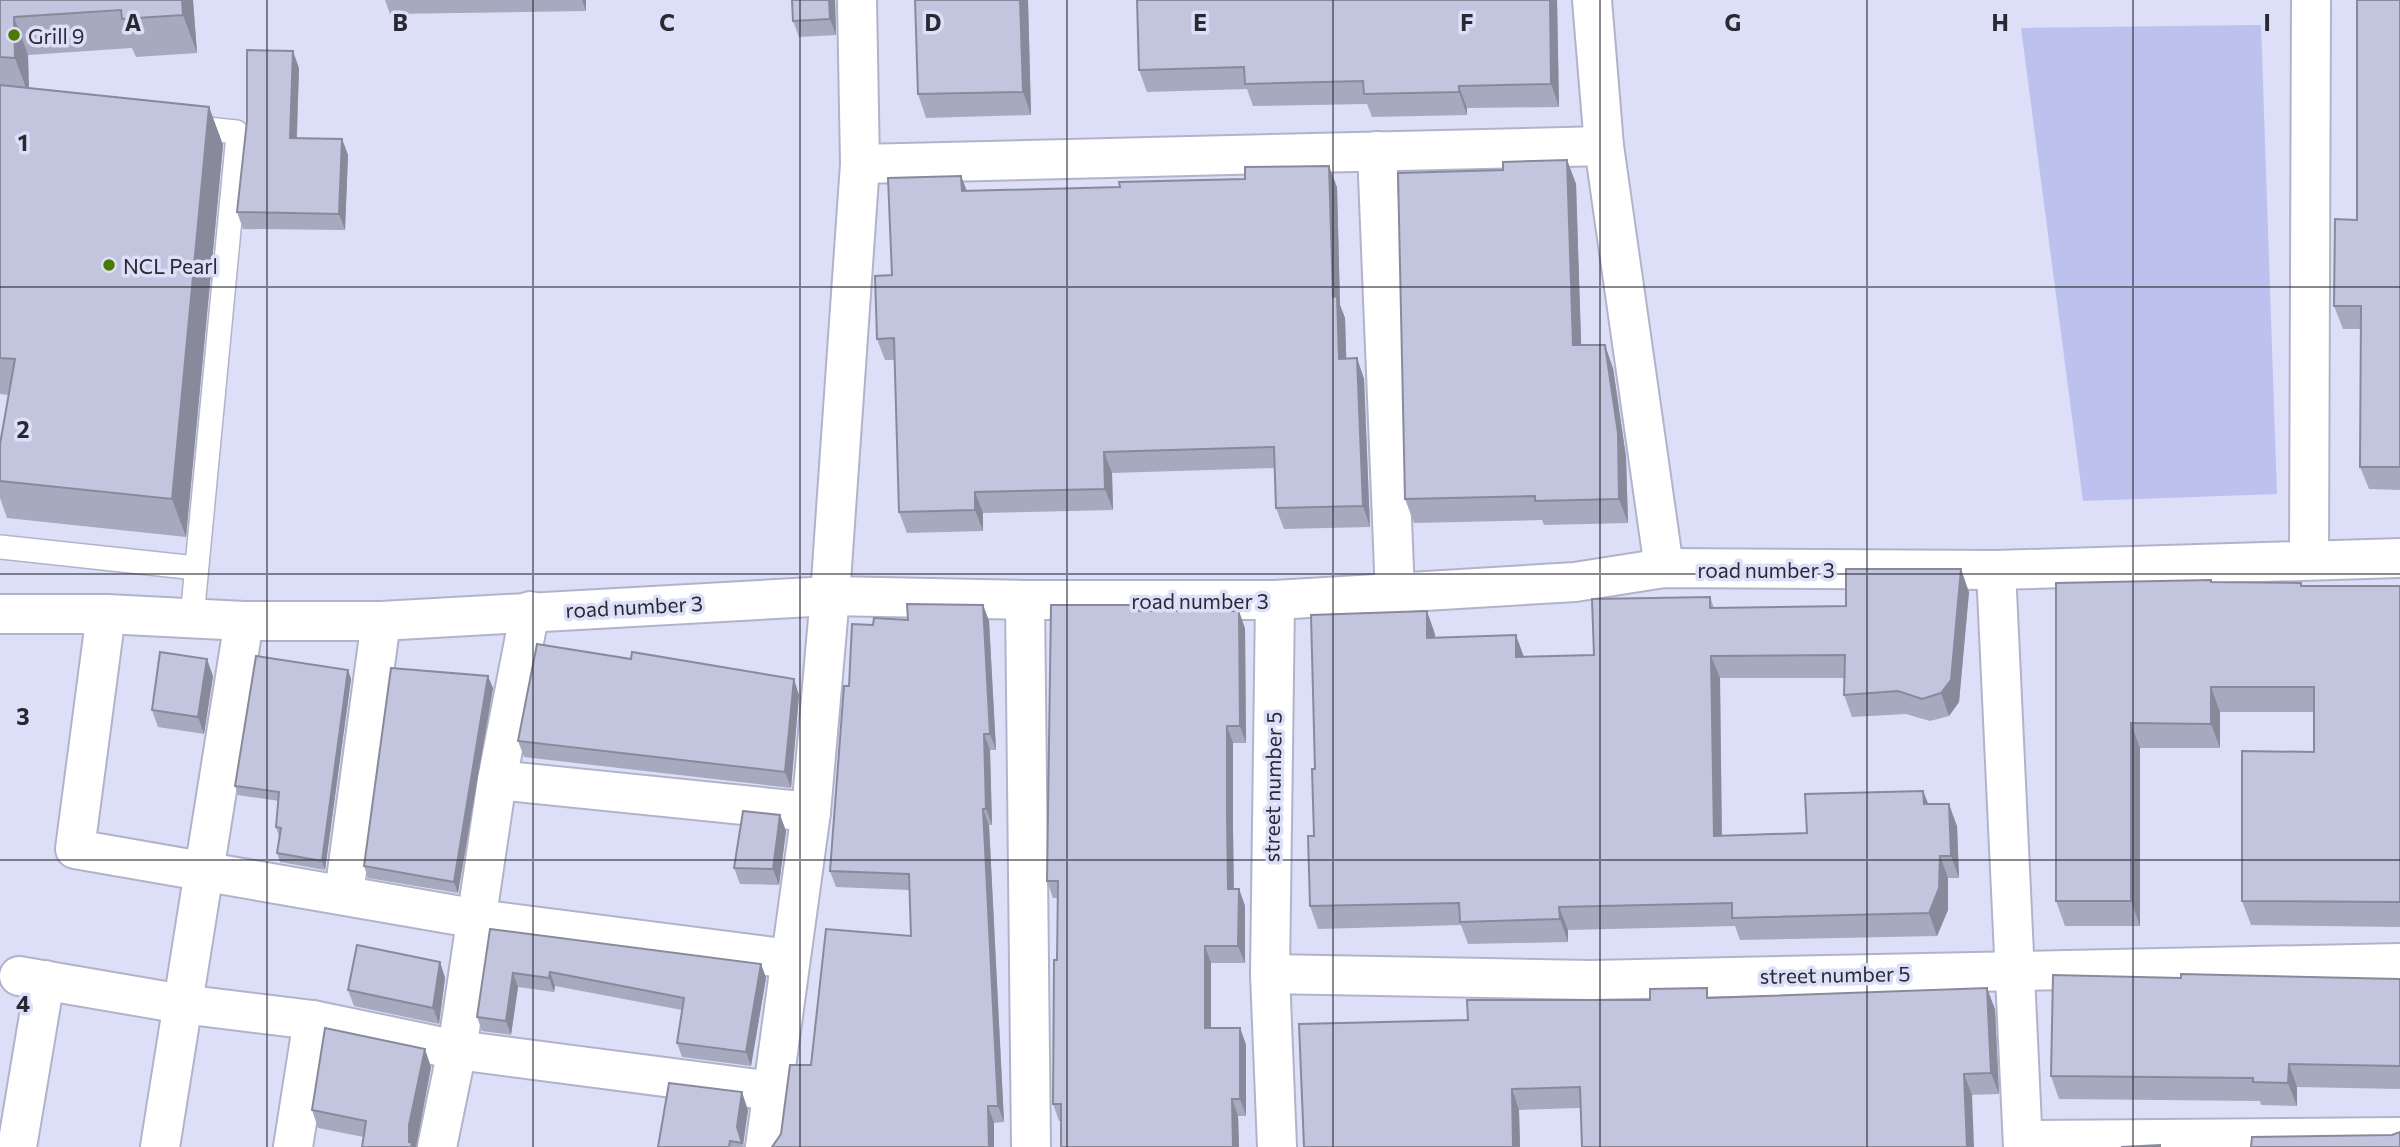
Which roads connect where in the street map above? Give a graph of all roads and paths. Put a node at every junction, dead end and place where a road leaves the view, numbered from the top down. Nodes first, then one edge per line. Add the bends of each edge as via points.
1 (857, 0) edge
2 (1592, 0) edge
3 (2311, 0) edge
4 (166, 124) edge
5 (1604, 146) junction
6 (1377, 151) junction
7 (860, 163) junction
8 (0, 547) edge
9 (2400, 558) edge
10 (2309, 560) junction
11 (196, 568) junction
12 (1664, 568) junction
13 (1996, 570) junction
14 (1395, 594) junction
15 (830, 596) junction
16 (1025, 600) junction
17 (1275, 600) junction
18 (530, 611) junction
19 (0, 614) edge
20 (106, 614) junction
21 (192, 618) junction
22 (244, 621) junction
23 (381, 621) junction
24 (497, 780) junction
25 (811, 812) junction
26 (204, 871) junction
27 (344, 894) junction
28 (478, 919) junction
29 (790, 959) junction
30 (2400, 963) edge
31 (2017, 969) junction
32 (1270, 974) junction
33 (182, 1003) junction
34 (313, 1020) junction
35 (457, 1050) junction
36 (772, 1091) junction
37 (2400, 1137) edge
38 (2023, 1144) edge
39 (18, 1147) edge
40 (160, 1147) edge
41 (293, 1147) edge
42 (437, 1147) edge
43 (765, 1147) edge
44 (1031, 1147) edge
45 (1277, 1147) edge

1 - 7 street
2 - 5 street
3 - 10 street
4 - 11 lane via 238,135
5 - 6 street
5 - 12 street
6 - 7 street
6 - 14 street
7 - 15 street
8 - 11 lane
9 - 10 street, road number 3
10 - 13 street, road number 3
11 - 21 lane
12 - 13 street, road number 3
12 - 14 street, road number 3 via 1575,582
13 - 31 street
14 - 17 street, road number 3
15 - 16 street, road number 3
15 - 18 street, road number 3
15 - 25 street
16 - 17 street, road number 3
16 - 44 street
17 - 32 street, street number 5
18 - 23 street, road number 3
18 - 24 street
19 - 20 street, road number 3
20 - 21 street, road number 3
20 - 26 street via 75,849
21 - 22 street, road number 3
22 - 23 street, road number 3
22 - 26 street
23 - 27 street
24 - 25 street
24 - 28 street
25 - 29 street
26 - 27 street
26 - 33 street
27 - 28 street
28 - 29 street
28 - 35 street
29 - 36 street
30 - 31 street, street number 5
31 - 32 street, street number 5 via 1590,980
31 - 38 street
32 - 45 street, street number 5
33 - 34 street
33 - 39 street via 32,978
33 - 40 street
34 - 35 street
34 - 41 street
35 - 36 street
35 - 42 street
36 - 43 street
37 - 38 street

